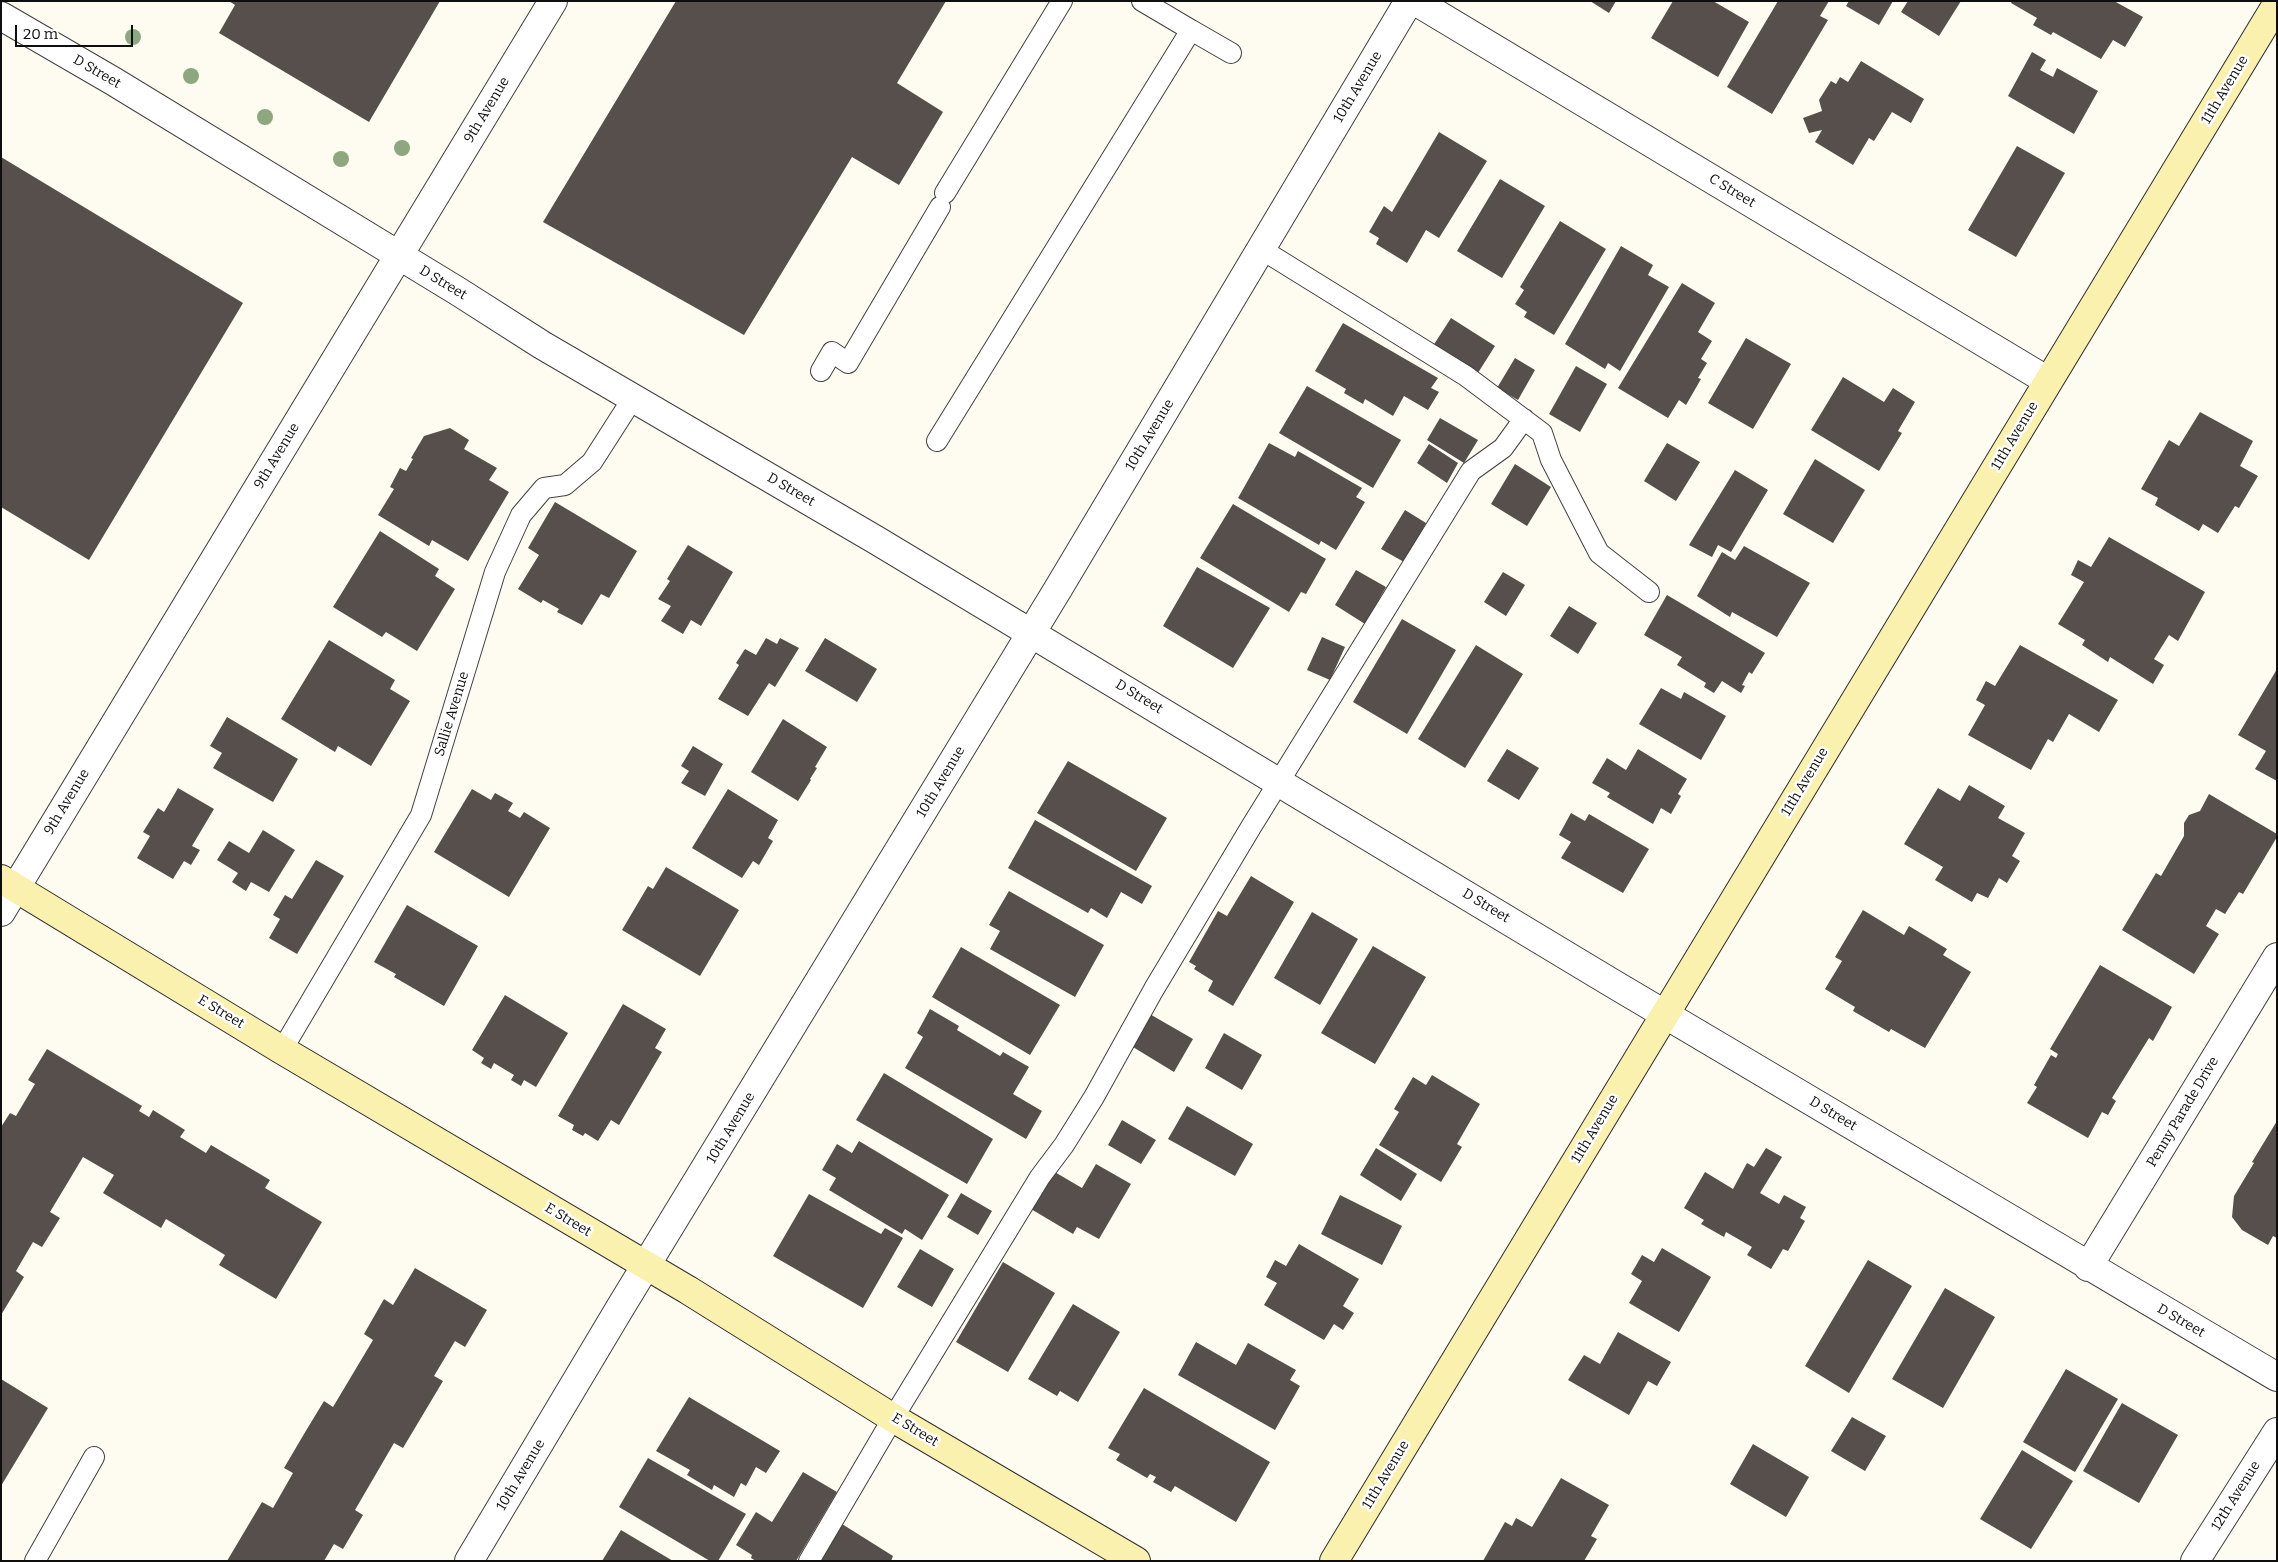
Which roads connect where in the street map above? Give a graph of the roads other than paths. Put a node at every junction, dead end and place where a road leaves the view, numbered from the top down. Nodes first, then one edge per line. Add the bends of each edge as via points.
1 (553, 1) edge
2 (1062, 1) edge
3 (1142, 1) edge
4 (1409, 1) edge
5 (1415, 1) edge
6 (2277, 4) edge
7 (1, 16) edge
8 (1191, 30) junction
9 (1231, 54) dead end
10 (1261, 249) junction
11 (398, 256) junction
12 (821, 371) dead end
13 (2048, 381) junction
14 (633, 398) junction
15 (1524, 419) junction
16 (937, 441) dead end
17 (1649, 592) dead end
18 (1030, 633) junction
19 (1280, 781) junction
20 (8, 883) edge
21 (1, 912) edge
22 (2277, 957) edge
23 (1665, 1014) junction
24 (282, 1050) junction
25 (647, 1266) junction
26 (2088, 1267) junction
27 (2277, 1378) edge
28 (893, 1418) junction
29 (2277, 1432) edge
30 (94, 1457) dead end
31 (35, 1561) edge
32 (469, 1561) edge
33 (809, 1561) edge
34 (1136, 1561) edge
35 (1334, 1561) edge
36 (2195, 1561) edge

1 - 11 street, 9th Avenue
2 - 12 lane via 848,362 832,352
3 - 8 lane
4 - 10 street, 10th Avenue
5 - 13 street, C Street
6 - 13 street, 11th Avenue
7 - 11 street, D Street
8 - 9 lane
8 - 16 lane
10 - 15 lane via 1466,376
10 - 18 street, 10th Avenue
11 - 14 street, D Street
11 - 20 street, 9th Avenue
13 - 23 street, 11th Avenue
14 - 18 street, D Street
14 - 24 lane, Sallie Avenue via 592,462 565,485 544,488 521,515 495,572 421,815
15 - 17 lane via 1542,432 1551,460 1599,553
15 - 19 lane via 1503,448 1471,471
18 - 19 street, D Street
18 - 25 street, 10th Avenue
19 - 23 street, D Street
19 - 28 lane via 1154,990 1094,1097 1040,1177
20 - 21 street, 9th Avenue
20 - 24 street, E Street
22 - 26 street, Penny Parade Drive
23 - 26 street, D Street
23 - 35 street, 11th Avenue
24 - 25 street, E Street
25 - 28 street, E Street
25 - 32 street, 10th Avenue
26 - 27 street, D Street
28 - 33 lane
28 - 34 street, E Street
29 - 36 street, 12th Avenue
30 - 31 lane

